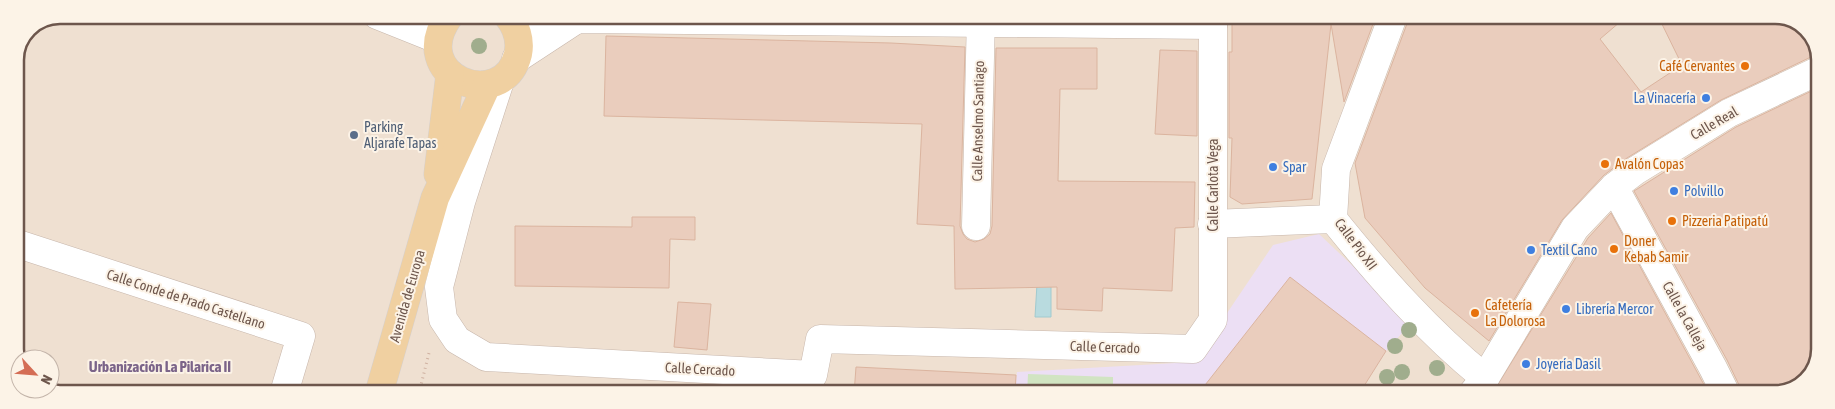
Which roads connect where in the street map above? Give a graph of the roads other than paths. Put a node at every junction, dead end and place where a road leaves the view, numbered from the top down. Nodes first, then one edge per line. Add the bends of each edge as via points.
1 (400, 24) edge
2 (443, 24) edge
3 (512, 24) edge
4 (563, 24) edge
5 (980, 24) edge
6 (1213, 24) edge
7 (1390, 24) edge
8 (438, 39) junction
9 (450, 74) junction
10 (501, 74) junction
11 (1811, 74) edge
12 (1614, 187) junction
13 (435, 198) junction
14 (1333, 219) junction
15 (1212, 224) junction
16 (976, 226) dead end
17 (24, 246) edge
18 (1193, 349) joint
19 (814, 384) edge
20 (286, 385) edge
21 (381, 385) edge
22 (1478, 385) edge
23 (1480, 385) edge
24 (1722, 385) edge

1 - 8 street
2 - 8 main road
3 - 10 main road via 519,48
4 - 10 street
5 - 16 street, Calle Anselmo Santiago
6 - 15 street, Calle Carlota Vega
7 - 14 street, Calle Pío XII via 1336,169
8 - 9 main road via 442,64
9 - 10 main road via 461,82 474,85
9 - 13 main road, Avenida de Europa
10 - 13 main road, Avenida de Europa
10 - 19 street, Calle Cercado via 460,202 439,287 443,319 457,340 486,358
11 - 12 street, Calle Real via 1729,113
12 - 23 street, Calle Real via 1575,228
12 - 24 street, Calle la Calleja
13 - 21 main road, Avenida de Europa
14 - 15 street
14 - 22 street, Calle Pío XII via 1381,278 1464,361
15 - 18 street, Calle Carlota Vega via 1213,320
17 - 20 street, Calle Conde de Prado Castellano via 301,336
18 - 19 street, Calle Cercado via 820,339

